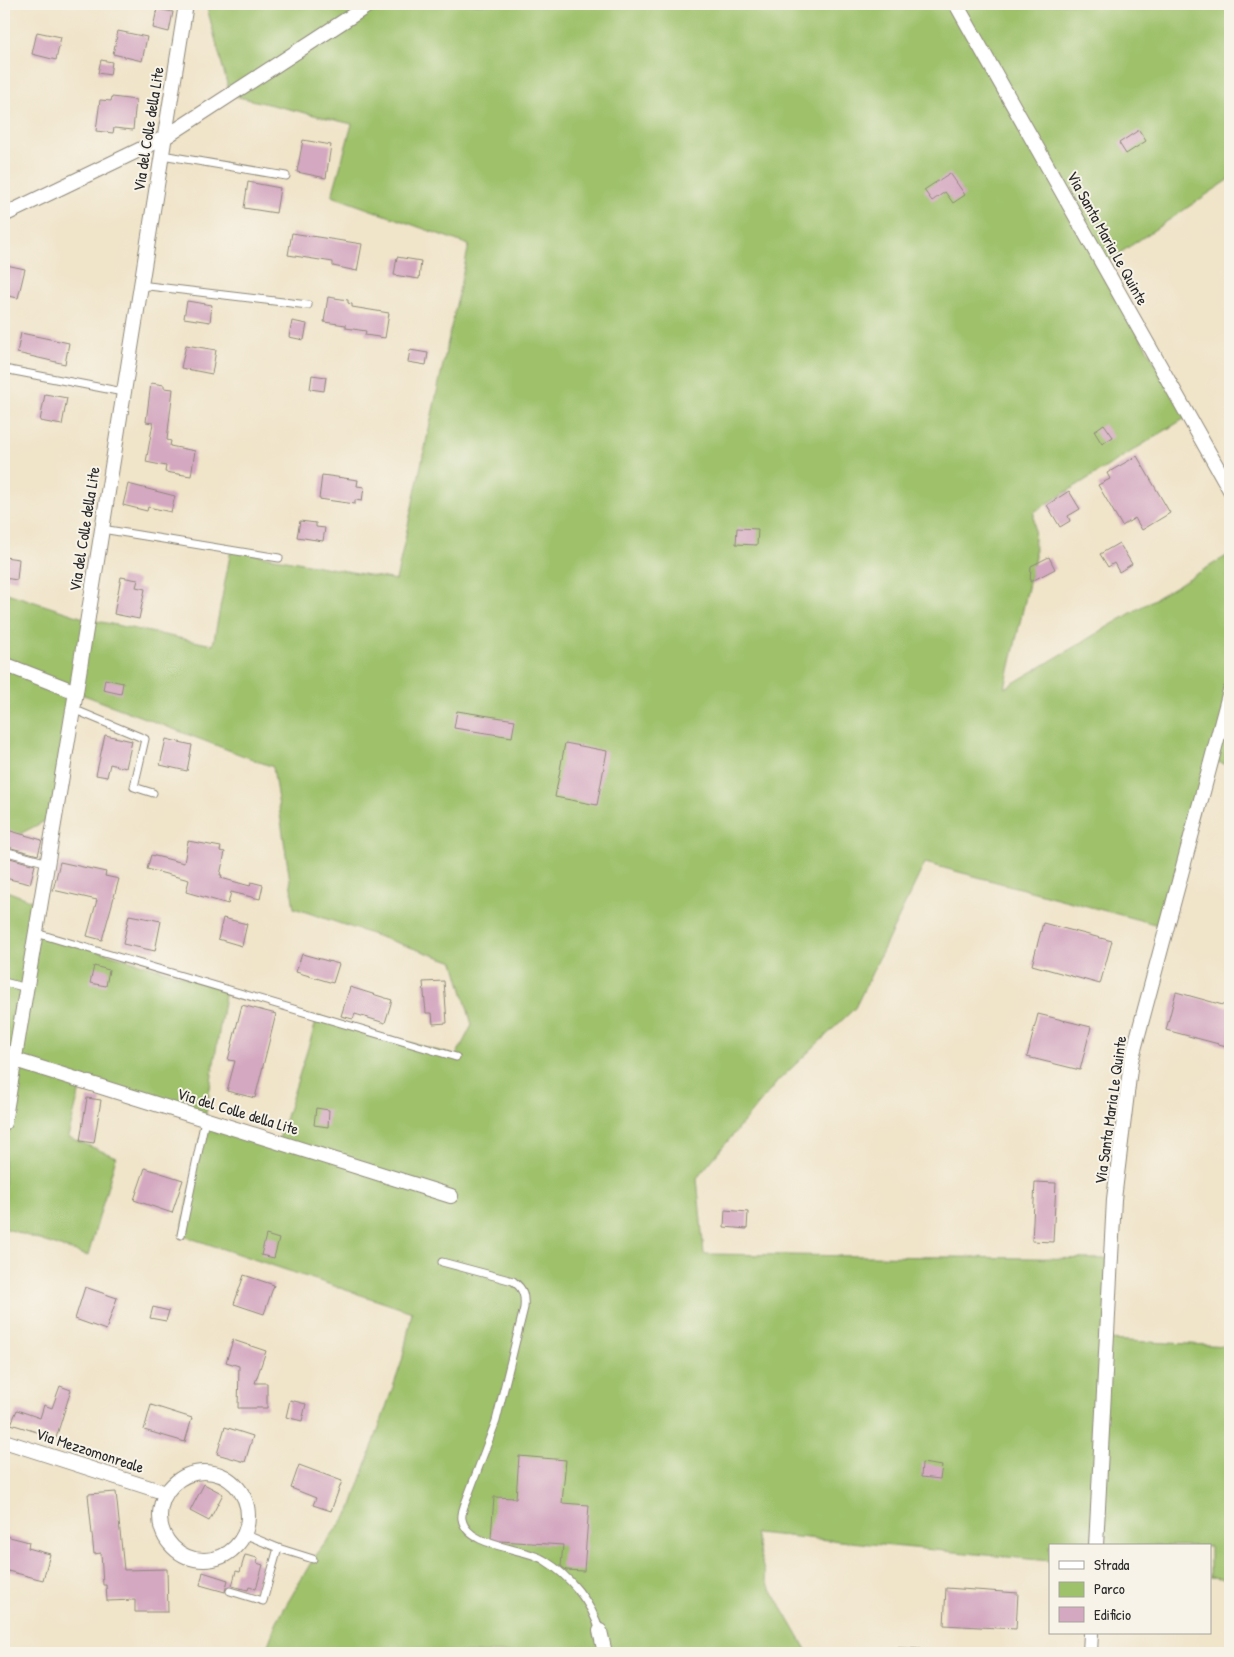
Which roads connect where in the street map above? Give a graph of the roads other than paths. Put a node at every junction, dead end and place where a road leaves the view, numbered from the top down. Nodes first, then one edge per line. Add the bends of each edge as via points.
1 (186, 4) edge
2 (370, 4) edge
3 (956, 4) edge
4 (164, 138) junction
5 (162, 156) junction
6 (286, 176) dead end
7 (4, 215) edge
8 (140, 285) junction
9 (308, 305) dead end
10 (4, 369) edge
11 (123, 392) junction
12 (1230, 490) edge
13 (102, 529) junction
14 (279, 558) dead end
15 (4, 664) edge
16 (1230, 691) edge
17 (76, 692) junction
18 (73, 709) junction
19 (153, 793) dead end
20 (4, 852) edge
21 (48, 863) junction
22 (36, 933) junction
23 (4, 982) edge
24 (27, 988) junction
25 (456, 1057) dead end
26 (15, 1060) junction
27 (205, 1120) junction
28 (4, 1123) edge
29 (451, 1196) dead end
30 (181, 1235) dead end
31 (442, 1262) dead end
32 (4, 1441) edge
33 (166, 1493) junction
34 (244, 1534) junction
35 (1096, 1544) edge
36 (278, 1548) junction
37 (313, 1559) dead end
38 (230, 1591) dead end
39 (600, 1631) joint
40 (1091, 1634) edge
41 (605, 1653) edge
42 (876, 1653) edge
43 (922, 1653) edge
44 (1090, 1653) edge

1 - 4 street, Via del Colle della Lite
2 - 4 street
3 - 12 street, Via Santa Maria Le Quinte
4 - 5 street, Via del Colle della Lite
4 - 7 street
5 - 6 lane
5 - 8 street, Via del Colle della Lite
8 - 9 lane
8 - 11 street, Via del Colle della Lite
10 - 11 lane
11 - 13 street, Via del Colle della Lite
13 - 14 lane
13 - 17 street, Via del Colle della Lite
15 - 17 street
16 - 35 street, Via Santa Maria Le Quinte via 1131,1061 1114,1198
17 - 18 street, Via del Colle della Lite
18 - 19 lane via 145,739 134,787
18 - 21 street, Via del Colle della Lite
20 - 21 lane
21 - 22 street, Via del Colle della Lite
22 - 24 street, Via del Colle della Lite
22 - 25 lane
23 - 24 lane
24 - 26 street, Via del Colle della Lite
26 - 27 street, Via del Colle della Lite
26 - 28 street, Via del Colle della Lite
27 - 29 street, Via del Colle della Lite
27 - 30 lane
31 - 39 lane via 513,1282 522,1288 525,1296 496,1421 466,1501 463,1521 467,1530 479,1539 533,1554 551,1564 584,1597
32 - 33 street, Via Mezzomonreale
33 - 34 street via 186,1475 212,1472 225,1476 243,1495 248,1508
33 - 34 street via 160,1520 164,1534 184,1555 212,1559 236,1546
34 - 36 lane
36 - 37 lane
36 - 38 lane via 263,1601
39 - 41 street
40 - 44 street
42 - 43 lane

